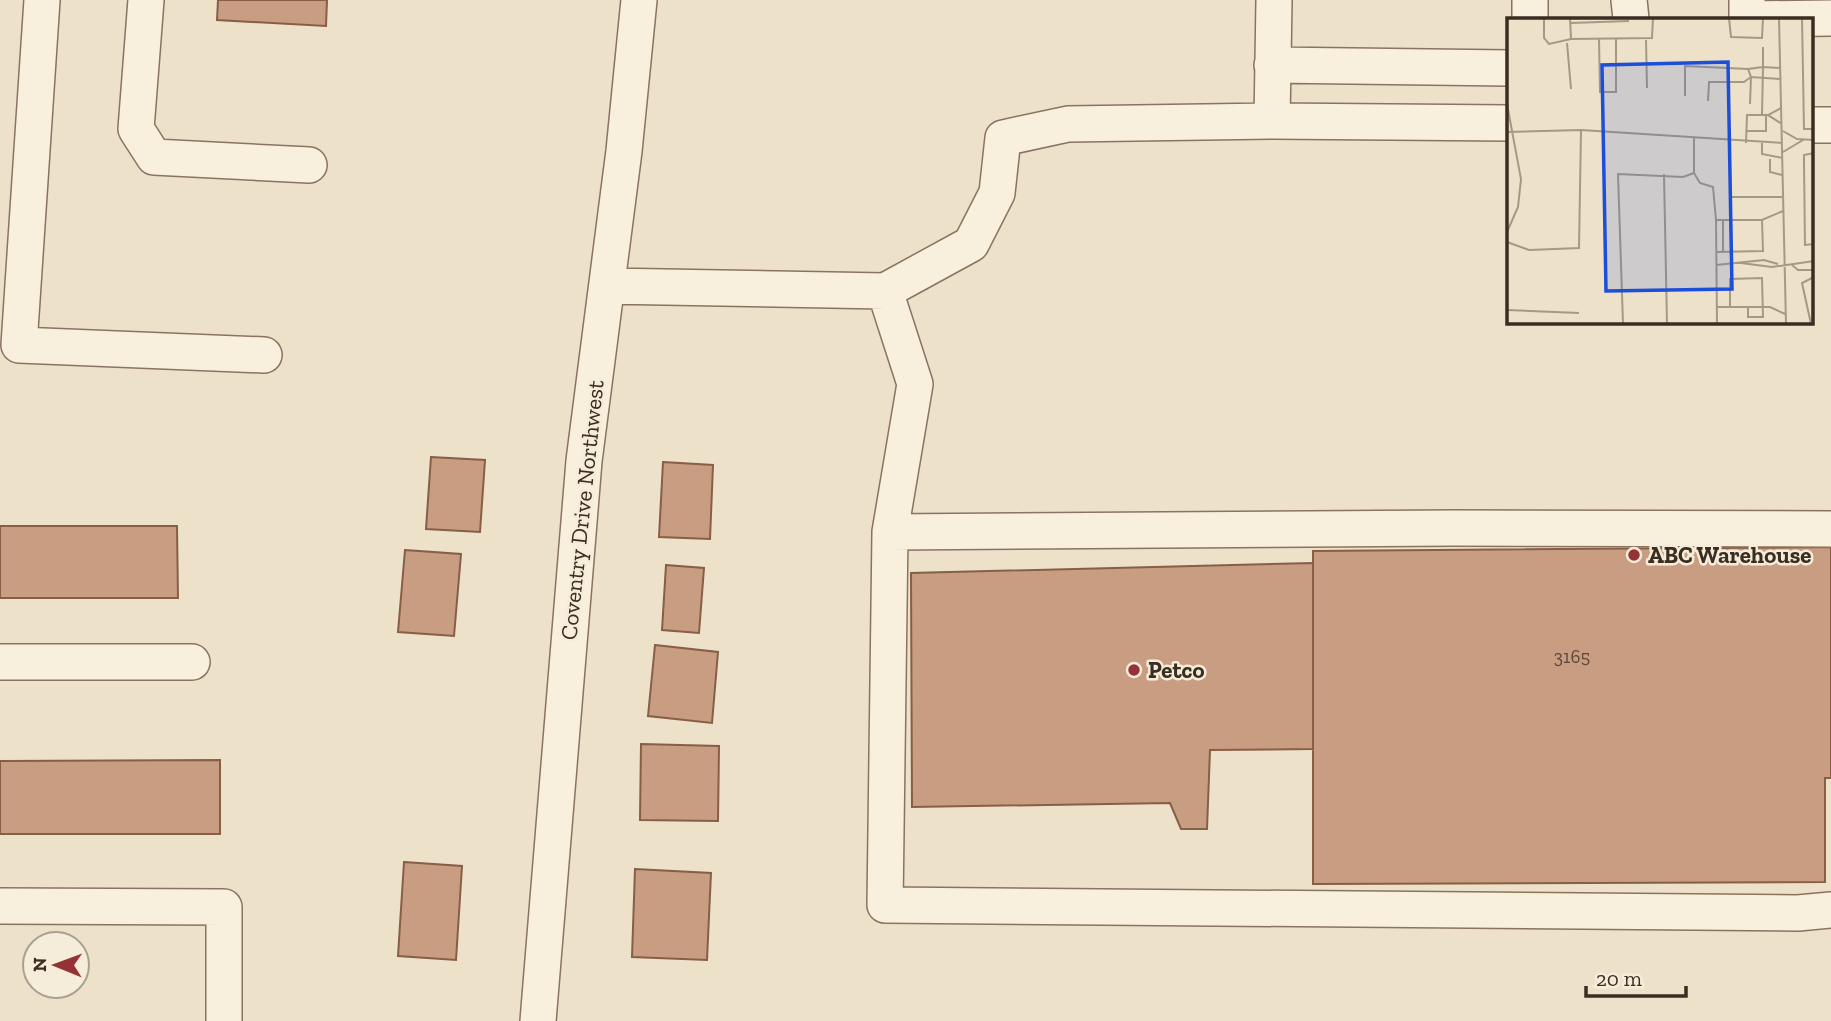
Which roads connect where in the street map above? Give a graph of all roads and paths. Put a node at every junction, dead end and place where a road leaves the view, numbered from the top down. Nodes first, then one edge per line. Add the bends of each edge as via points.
1 (42, 0) edge
2 (146, 0) edge
3 (639, 0) edge
4 (1273, 0) edge
5 (1530, 0) edge
6 (1629, 0) edge
7 (1748, 0) edge
8 (1530, 18) edge
9 (1631, 18) edge
10 (1747, 18) edge
11 (1272, 65) junction
12 (1507, 68) edge
13 (1272, 121) junction
14 (1507, 123) edge
15 (309, 165) dead end
16 (607, 286) junction
17 (885, 291) junction
18 (264, 355) dead end
19 (1831, 529) edge
20 (890, 532) junction
21 (0, 662) edge
22 (192, 662) dead end
23 (0, 906) edge
24 (1831, 910) edge
25 (224, 1021) edge
26 (538, 1021) edge

1 - 18 street via 19,345
2 - 15 street via 136,129 154,157
3 - 16 street, Coventry Drive Northwest
4 - 11 street
5 - 8 street
6 - 9 street
7 - 10 street
11 - 12 street
11 - 13 street
13 - 14 street
13 - 17 street via 1068,124 1003,138 997,193 971,244
16 - 17 street
16 - 26 street, Coventry Drive Northwest via 584,461
17 - 20 street via 915,384
19 - 20 street
20 - 24 street via 885,905
21 - 22 street
23 - 25 street via 224,908

